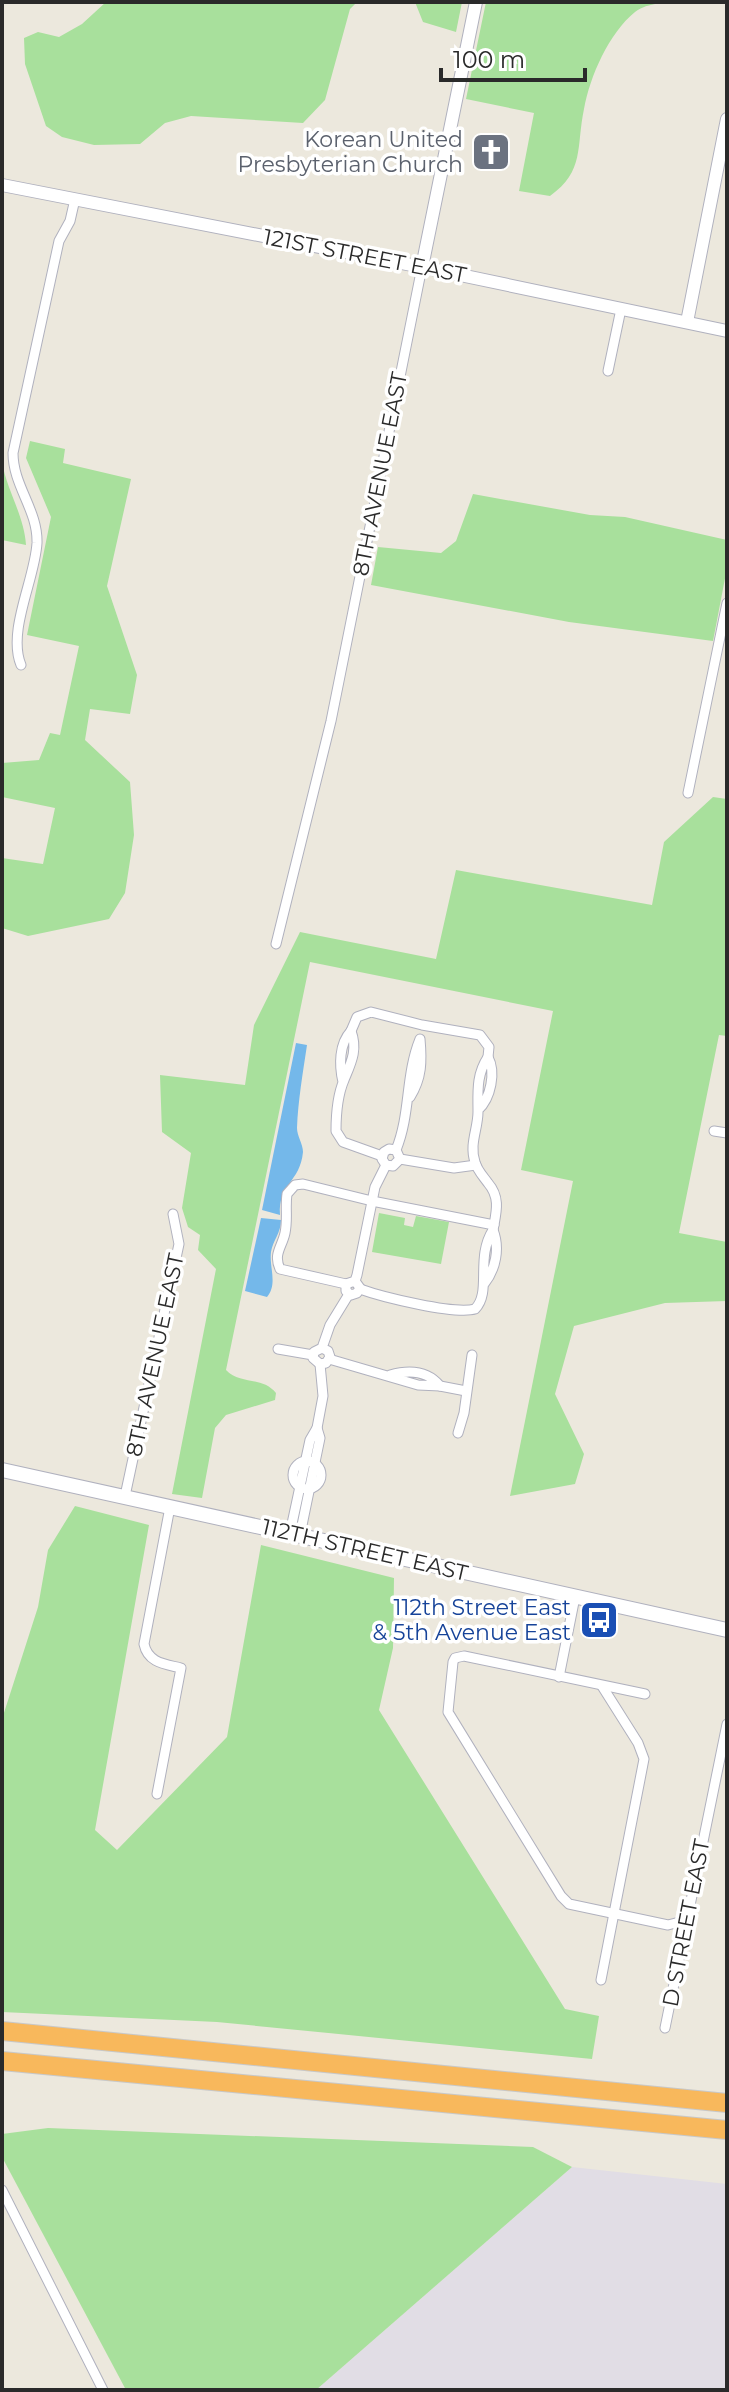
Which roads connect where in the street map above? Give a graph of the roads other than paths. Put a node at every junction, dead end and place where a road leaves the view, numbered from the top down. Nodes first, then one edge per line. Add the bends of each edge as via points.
1 (476, 2) edge
2 (727, 119) edge
3 (2, 185) edge
4 (75, 199) junction
5 (422, 267) junction
6 (621, 309) junction
7 (687, 322) junction
8 (727, 331) edge
9 (608, 371) dead end
10 (727, 603) edge
11 (21, 665) dead end
12 (688, 793) dead end
13 (276, 944) dead end
14 (422, 1025) junction
15 (714, 1131) dead end
16 (727, 1133) edge
17 (398, 1155) junction
18 (384, 1160) junction
19 (476, 1165) junction
20 (372, 1201) junction
21 (173, 1214) dead end
22 (493, 1228) junction
23 (352, 1287) junction
24 (322, 1348) junction
25 (278, 1349) dead end
26 (313, 1355) junction
27 (472, 1355) dead end
28 (325, 1362) junction
29 (466, 1391) junction
30 (458, 1433) dead end
31 (310, 1463) junction
32 (2, 1470) edge
33 (305, 1488) junction
34 (125, 1496) junction
35 (170, 1507) junction
36 (295, 1534) junction
37 (575, 1597) junction
38 (727, 1630) edge
39 (559, 1677) junction
40 (602, 1686) junction
41 (645, 1694) dead end
42 (727, 1724) edge
43 (157, 1794) dead end
44 (614, 1914) junction
45 (687, 1920) junction
46 (601, 1980) dead end
47 (665, 2028) dead end
48 (2, 2031) edge
49 (2, 2061) edge
50 (727, 2103) edge
51 (727, 2130) edge
52 (2, 2190) edge
53 (103, 2390) edge

1 - 5 street, 8TH AVENUE EAST
2 - 7 street
3 - 4 street, 121ST STREET EAST
4 - 5 street, 121ST STREET EAST
4 - 11 street via 59,241 13,453 16,478 36,530 16,643
5 - 6 street, 121ST STREET EAST
5 - 13 street, 8TH AVENUE EAST via 331,722
6 - 7 street, 121ST STREET EAST
6 - 9 street
7 - 8 street, 121ST STREET EAST
10 - 12 street
14 - 17 street via 423,1063
14 - 18 street via 371,1012 357,1017 342,1048 336,1131 343,1142
14 - 19 street via 480,1035 487,1042 490,1087 478,1110
15 - 16 street
17 - 18 street via 389,1149
17 - 18 street via 393,1166
17 - 19 street via 454,1168
18 - 20 street
19 - 22 street via 495,1193
20 - 22 street
20 - 23 street
20 - 23 street via 303,1184 287,1194 286,1232 276,1256 280,1269
21 - 34 street, 8TH AVENUE EAST via 179,1244
22 - 23 street via 495,1263 481,1303 471,1310 406,1302
23 - 24 street
24 - 26 street
24 - 28 street via 328,1351
25 - 26 street
26 - 28 street via 315,1361
27 - 29 street
28 - 29 street
28 - 31 street via 320,1438
29 - 30 street
31 - 33 street via 321,1478
31 - 33 street via 298,1465 294,1472 295,1481
32 - 34 main road, 112TH STREET EAST
33 - 36 street
34 - 35 main road, 112TH STREET EAST
35 - 36 main road, 112TH STREET EAST
35 - 43 street via 144,1644 152,1659 181,1668
36 - 37 main road, 112TH STREET EAST
37 - 38 main road, 112TH STREET EAST
37 - 39 street
39 - 40 street
39 - 44 street via 455,1658 448,1712 561,1896 573,1905
40 - 41 street
40 - 44 street via 644,1759
42 - 45 street, D STREET EAST
44 - 45 street via 668,1925
44 - 46 street
45 - 47 street, D STREET EAST
48 - 50 highway
49 - 51 highway
52 - 53 street

